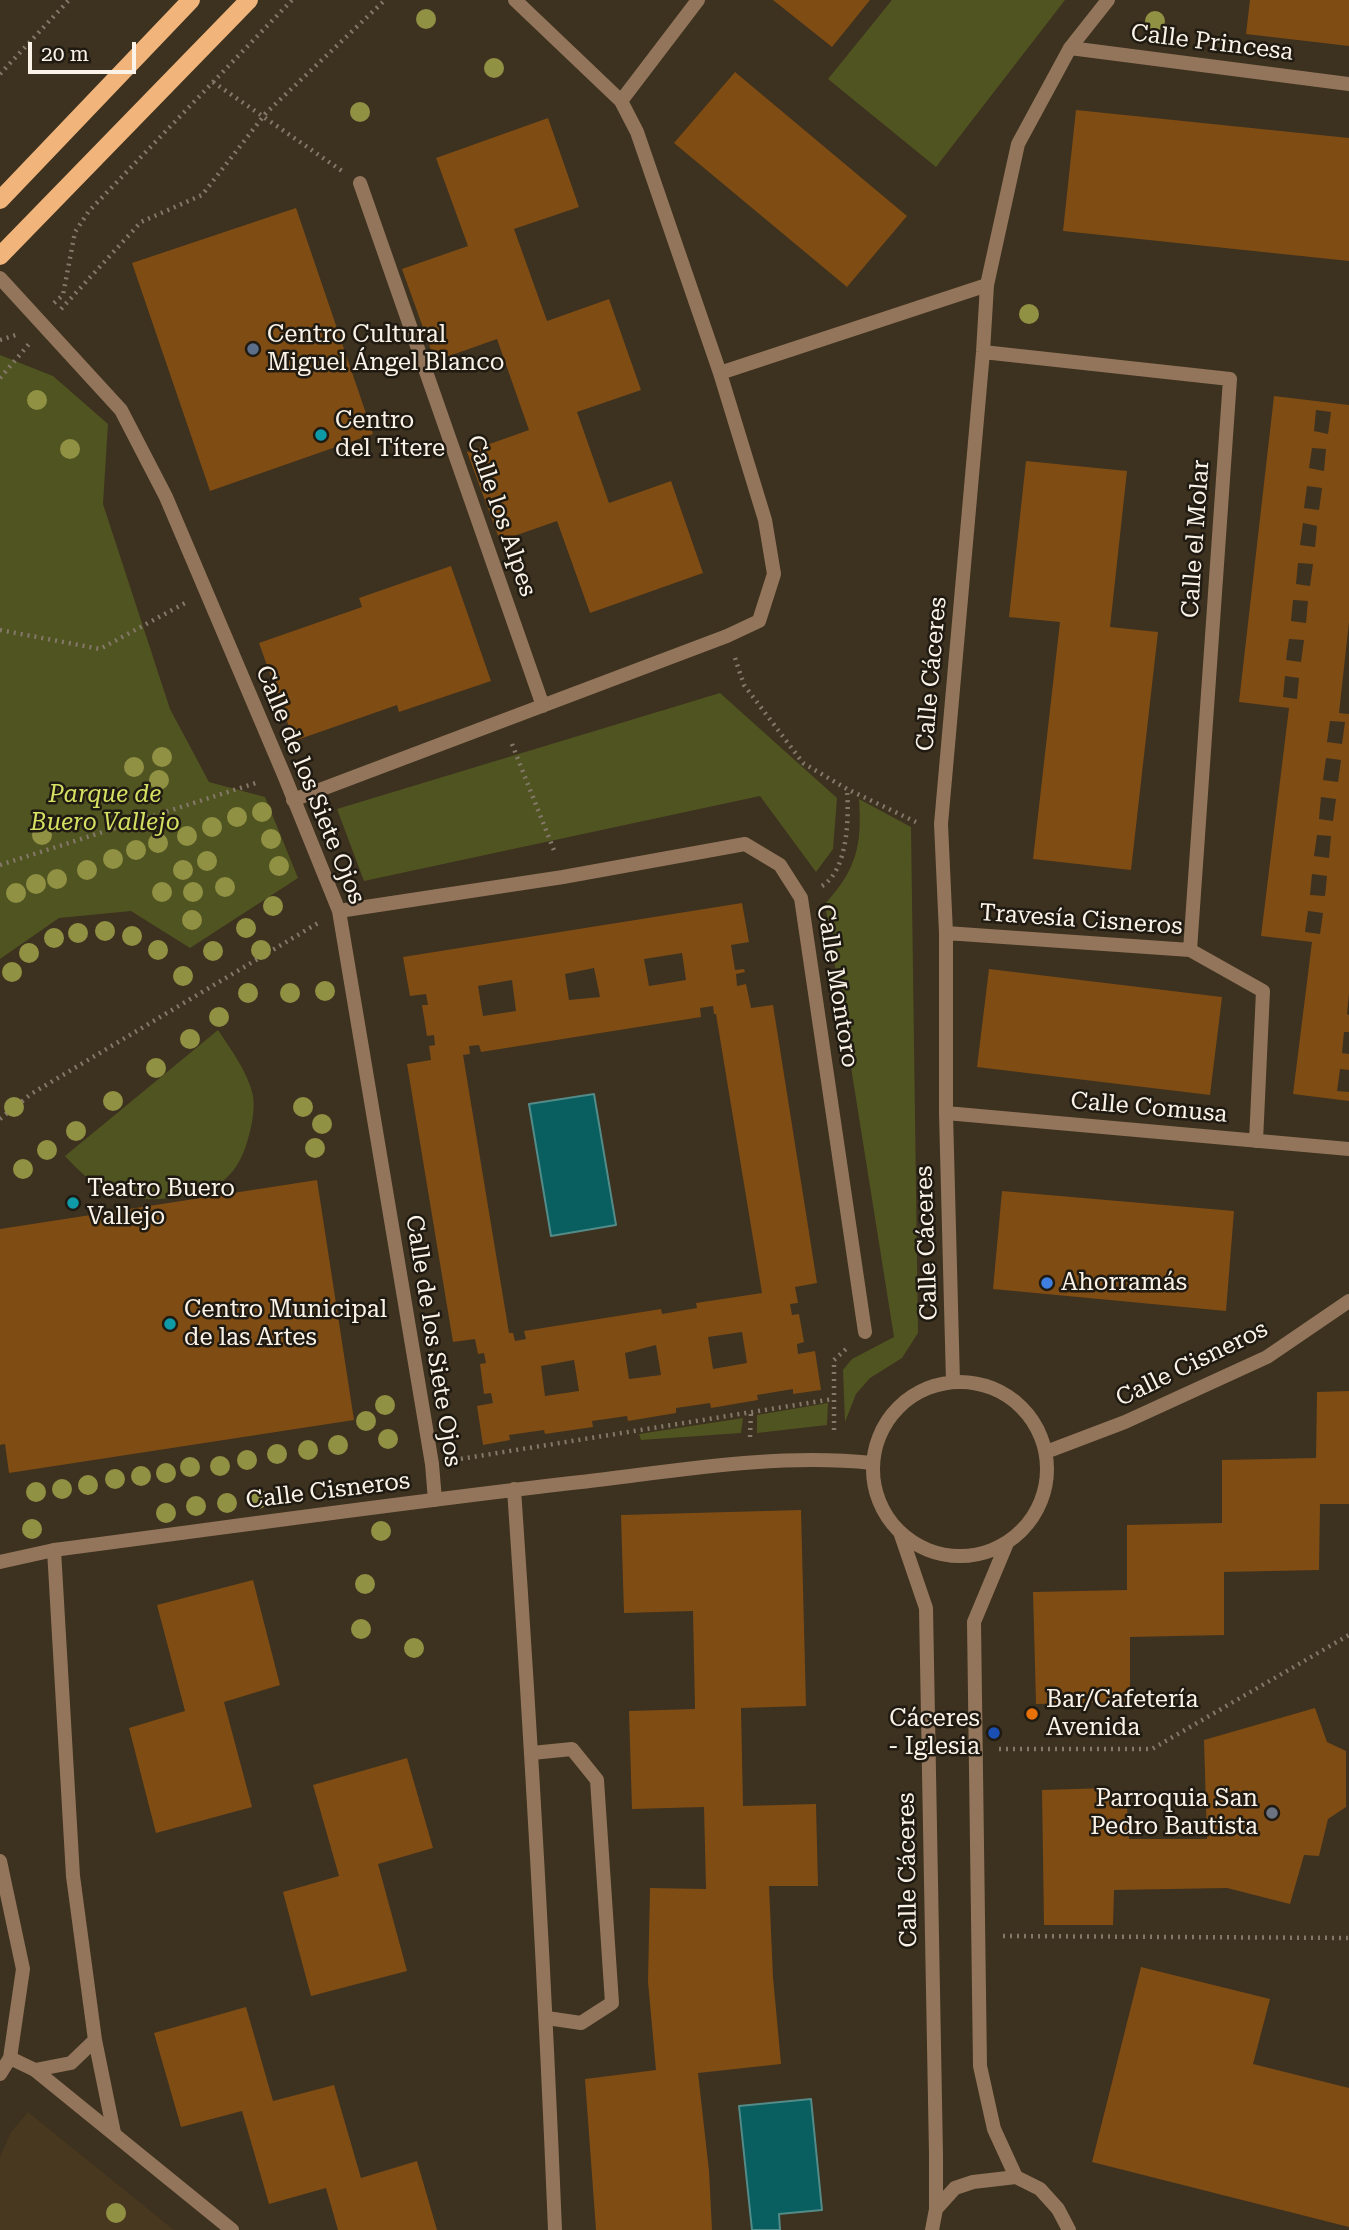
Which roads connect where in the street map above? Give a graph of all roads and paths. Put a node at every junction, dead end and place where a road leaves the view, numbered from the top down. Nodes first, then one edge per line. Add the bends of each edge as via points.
1 (69, 0) edge
2 (191, 0) edge
3 (249, 0) edge
4 (292, 0) edge
5 (386, 0) edge
6 (515, 0) edge
7 (698, 0) edge
8 (1108, 0) edge
9 (1070, 48) junction
10 (187, 64) junction
11 (0, 74) edge
12 (213, 82) junction
13 (1349, 84) edge
14 (621, 102) junction
15 (264, 116) junction
16 (360, 183) joint
17 (0, 200) edge
18 (0, 256) edge
19 (0, 278) edge
20 (987, 285) junction
21 (41, 323) junction
22 (0, 340) edge
23 (983, 352) junction
24 (720, 373) junction
25 (0, 378) edge
26 (206, 594) junction
27 (0, 630) edge
28 (727, 636) junction
29 (542, 706) junction
30 (522, 767) dead end
31 (284, 775) junction
32 (847, 789) junction
33 (293, 800) junction
34 (941, 824) junction
35 (547, 830) dead end
36 (0, 865) edge
37 (801, 898) junction
38 (338, 911) junction
39 (946, 933) junction
40 (1190, 950) junction
41 (946, 1113) junction
42 (0, 1119) edge
43 (1256, 1141) junction
44 (1349, 1149) edge
45 (1349, 1301) edge
46 (865, 1332) joint
47 (953, 1382) junction
48 (833, 1399) junction
49 (834, 1430) dead end
50 (1046, 1452) junction
51 (872, 1462) junction
52 (432, 1464) junction
53 (514, 1489) junction
54 (435, 1500) junction
55 (901, 1535) junction
56 (1007, 1543) junction
57 (54, 1550) junction
58 (0, 1562) edge
59 (1349, 1635) edge
60 (976, 1749) junction
61 (533, 1753) junction
62 (0, 1861) edge
63 (978, 1936) junction
64 (1349, 1938) edge
65 (547, 2018) junction
66 (95, 2040) junction
67 (10, 2058) junction
68 (35, 2070) junction
69 (0, 2074) edge
70 (114, 2133) junction
71 (1016, 2177) junction
72 (936, 2208) junction
73 (232, 2230) edge
74 (555, 2230) edge
75 (932, 2230) edge
76 (1069, 2230) edge

1 - 11 path
2 - 17 main road
3 - 10 main road
4 - 12 path
5 - 15 path
6 - 14 street
7 - 14 street
8 - 9 street, Calle Cáceres
9 - 13 street, Calle Princesa
9 - 20 street, Calle Cáceres via 1018,145
10 - 12 path
10 - 18 main road
12 - 15 path
12 - 21 path via 89,211 75,232 63,295
14 - 24 street via 637,132
15 - 16 path
15 - 21 path via 202,195 141,222
16 - 29 street, Calle los Alpes
19 - 21 street, Calle de los Siete Ojos
20 - 23 street, Calle Cáceres
20 - 24 street
21 - 22 path
21 - 25 path
21 - 26 street, Calle de los Siete Ojos via 121,410 166,497
23 - 34 street, Calle Cáceres
23 - 40 street, Calle el Molar via 1230,379
24 - 28 street via 765,520 774,574 759,621
26 - 27 path via 100,649
26 - 31 street, Calle de los Siete Ojos
28 - 29 street
28 - 32 path via 744,685 803,763
29 - 33 street
30 - 35 path
31 - 33 street, Calle de los Siete Ojos
31 - 36 path
32 - 34 path via 914,822
32 - 37 path via 844,850 829,881
33 - 38 street, Calle de los Siete Ojos
34 - 39 street, Calle Cáceres
37 - 38 street, Calle Montoro via 780,865 745,844
37 - 46 street, Calle Montoro
38 - 42 path via 31,1094
38 - 52 street, Calle de los Siete Ojos
39 - 40 street, Travesía Cisneros
39 - 41 street, Calle Cáceres
40 - 43 street, Travesía Cisneros via 1263,992
41 - 43 street, Calle Comusa
41 - 47 street, Calle Cáceres
43 - 44 street, Calle Comusa
45 - 50 street, Calle Cisneros via 1266,1357 1125,1422
46 - 48 path via 834,1360
47 - 50 street via 978,1384 1002,1393 1022,1408
47 - 51 street via 929,1387 889,1416 877,1438
48 - 49 path
48 - 52 path
50 - 56 street via 1041,1504 1027,1526
51 - 53 street, Calle Cisneros via 827,1458 748,1462
51 - 55 street via 874,1489 884,1514
52 - 54 street, Calle de los Siete Ojos
53 - 54 street, Calle Cisneros
53 - 61 street
54 - 57 street, Calle Cisneros
55 - 56 street via 925,1550 953,1557 981,1555
55 - 72 street, Calle Cáceres via 926,1608
56 - 60 street via 974,1622
57 - 58 street, Calle Cisneros
57 - 66 street via 73,1876
59 - 60 path via 1152,1749
60 - 63 street
61 - 65 street
61 - 65 street via 572,1749 597,1780 612,2003 581,2023
62 - 67 street via 23,1969
63 - 64 path
63 - 71 street via 980,2066 994,2129
65 - 74 street
66 - 68 street via 71,2063
66 - 70 street
67 - 68 street
67 - 69 street
68 - 70 street
70 - 73 street
71 - 72 street via 955,2188
71 - 76 street via 1040,2189
72 - 75 street, Calle Cáceres

